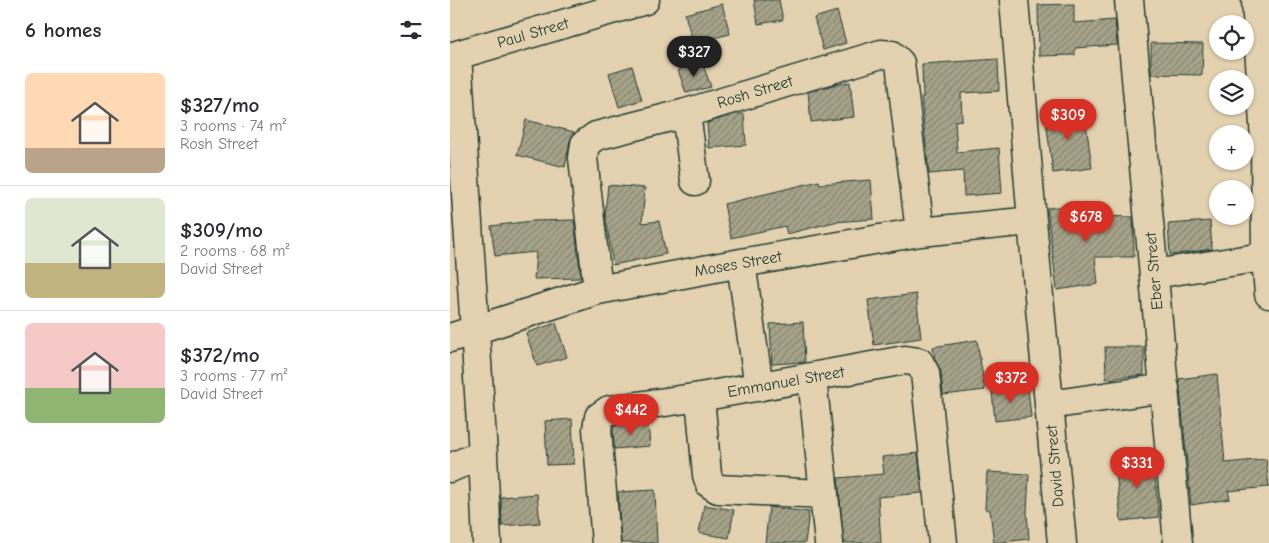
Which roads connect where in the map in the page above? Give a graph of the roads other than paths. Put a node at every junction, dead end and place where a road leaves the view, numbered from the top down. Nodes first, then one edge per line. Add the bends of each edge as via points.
1 (644, 0) edge
2 (1014, 0) edge
3 (1129, 0) edge
4 (1256, 0) edge
5 (611, 5) edge
6 (454, 56) edge
7 (686, 113) junction
8 (1267, 140) edge
9 (695, 182) dead end
10 (1032, 221) junction
11 (920, 232) junction
12 (1268, 257) edge
13 (740, 263) junction
14 (1154, 274) junction
15 (598, 290) junction
16 (1269, 294) edge
17 (462, 334) edge
18 (812, 377) junction
19 (759, 387) junction
20 (1166, 388) junction
21 (700, 397) junction
22 (1049, 405) junction
23 (483, 454) junction
24 (450, 468) edge
25 (824, 494) junction
26 (487, 543) edge
27 (606, 543) edge
28 (829, 543) edge
29 (943, 543) edge
30 (1062, 543) edge
31 (1178, 543) edge

1 - 5 street, Paul Street
2 - 10 street, David Street
3 - 14 street, Eber Street
4 - 8 street
5 - 6 street, Paul Street
6 - 17 street
7 - 9 street
7 - 11 street, Rosh Street via 881,54 892,55 900,63
7 - 15 street, Rosh Street via 596,136 586,144 583,158
8 - 12 street
10 - 11 street, Moses Street
10 - 22 street, David Street
11 - 13 street, Moses Street
12 - 14 street
12 - 16 street
13 - 15 street, Moses Street
13 - 19 street
14 - 20 street, Eber Street
15 - 17 street, Moses Street
17 - 23 street
18 - 19 street, Emmanuel Street
18 - 25 street
18 - 29 street, Emmanuel Street via 905,360 919,362 925,373
19 - 21 street, Emmanuel Street
20 - 22 street
20 - 31 street, Eber Street
21 - 25 street via 710,484 718,489
21 - 27 street, Emmanuel Street via 609,410 599,417 597,429
22 - 30 street, David Street
23 - 24 street
23 - 26 street
25 - 28 street

